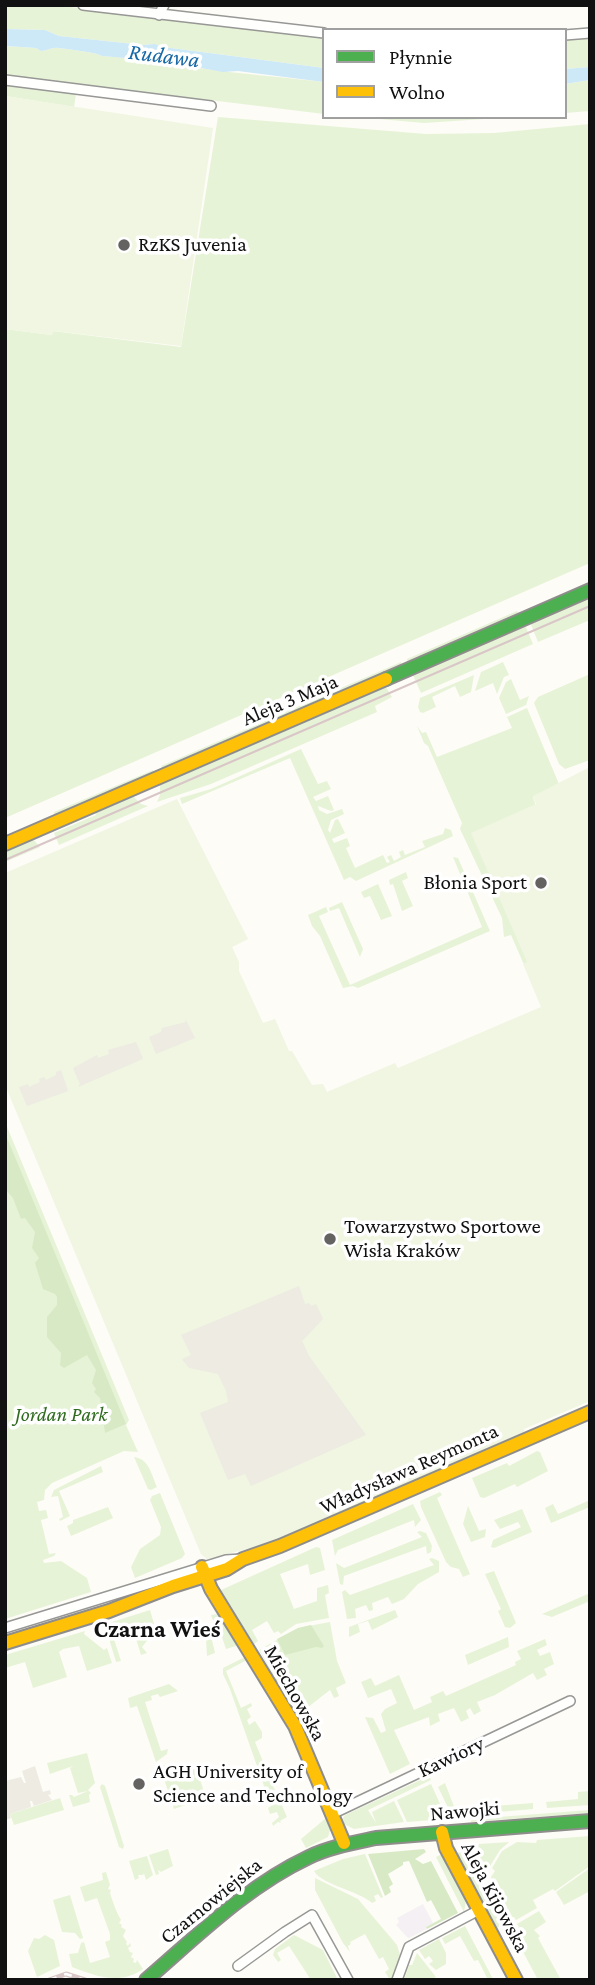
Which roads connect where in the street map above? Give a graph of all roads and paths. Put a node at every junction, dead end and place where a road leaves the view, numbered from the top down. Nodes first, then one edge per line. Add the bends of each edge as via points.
1 (83, 5) edge
2 (164, 5) edge
3 (159, 15) junction
4 (322, 33) edge
5 (590, 33) edge
6 (567, 35) edge
7 (5, 80) edge
8 (211, 106) dead end
9 (590, 590) edge
10 (5, 844) edge
11 (590, 1412) edge
12 (203, 1572) junction
13 (94, 1600) junction
14 (99, 1614) junction
15 (5, 1628) edge
16 (5, 1643) edge
17 (570, 1701) dead end
18 (332, 1814) junction
19 (590, 1821) edge
20 (442, 1832) junction
21 (344, 1843) junction
22 (479, 1910) junction
23 (238, 1966) dead end
24 (146, 1980) edge
25 (348, 1980) edge
26 (397, 1980) edge
27 (516, 1980) edge

1 - 3 street
2 - 3 street
3 - 4 street
5 - 6 street
7 - 8 street
9 - 10 street, Aleja 3 Maja
11 - 12 street, Władysława Reymonta via 227,1569
12 - 13 street, Władysława Reymonta
12 - 14 street, Władysława Reymonta
12 - 18 street, Miechowska via 295,1726
13 - 14 street
13 - 15 street, Władysława Reymonta
14 - 16 street, Władysława Reymonta
17 - 18 street, Kawiory
18 - 21 street, Miechowska
19 - 20 street, Nawojki
20 - 21 street, Nawojki
20 - 22 street, Aleja Kijowska
21 - 24 street, Czarnowiejska via 264,1881
22 - 26 street via 409,1947
22 - 27 street, Aleja Kijowska
23 - 25 street via 312,1915

